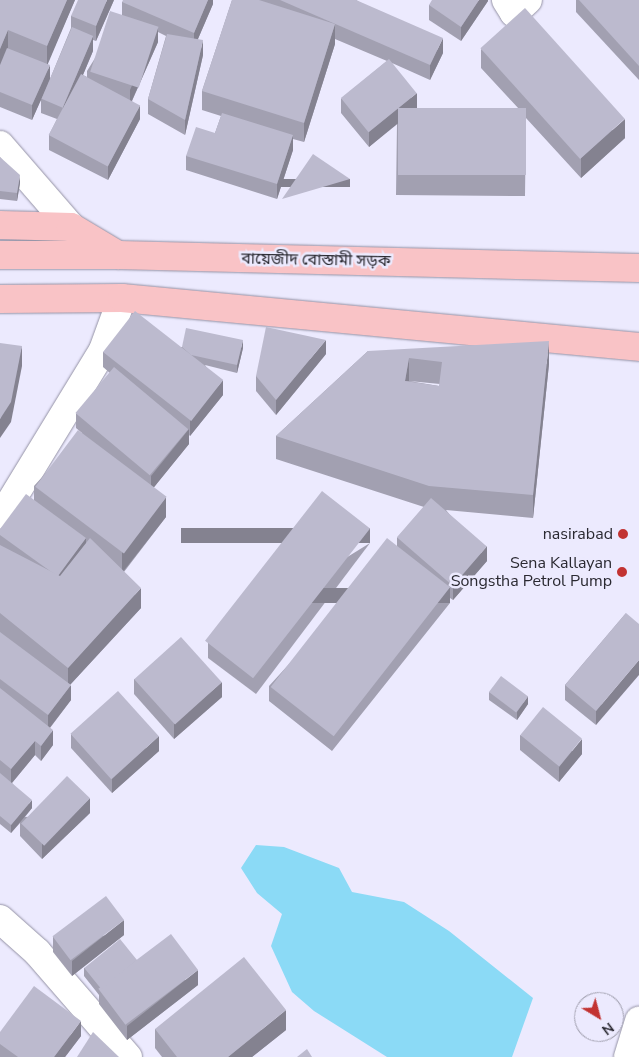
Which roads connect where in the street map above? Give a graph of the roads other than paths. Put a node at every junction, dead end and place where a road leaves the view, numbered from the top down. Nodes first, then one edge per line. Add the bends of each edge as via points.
1 (506, 0) edge
2 (528, 0) edge
3 (0, 146) edge
4 (0, 225) edge
5 (71, 227) junction
6 (0, 255) edge
7 (118, 255) junction
8 (639, 268) edge
9 (0, 284) edge
10 (54, 298) junction
11 (122, 298) junction
12 (0, 299) edge
13 (639, 347) edge
14 (0, 519) edge
15 (0, 919) edge
16 (639, 1021) edge
17 (128, 1057) edge
18 (628, 1057) edge

1 - 2 street via 514,13
3 - 5 street
4 - 5 main road, বায়েজীদ বোস্তামী সড়ক
5 - 7 main road, বায়েজীদ বোস্তামী সড়ক
6 - 7 main road
7 - 8 main road, বায়েজীদ বোস্তামী সড়ক
9 - 10 main road
10 - 11 main road
10 - 12 main road
11 - 13 main road
11 - 14 street via 103,350
15 - 17 street via 37,952
16 - 18 street

